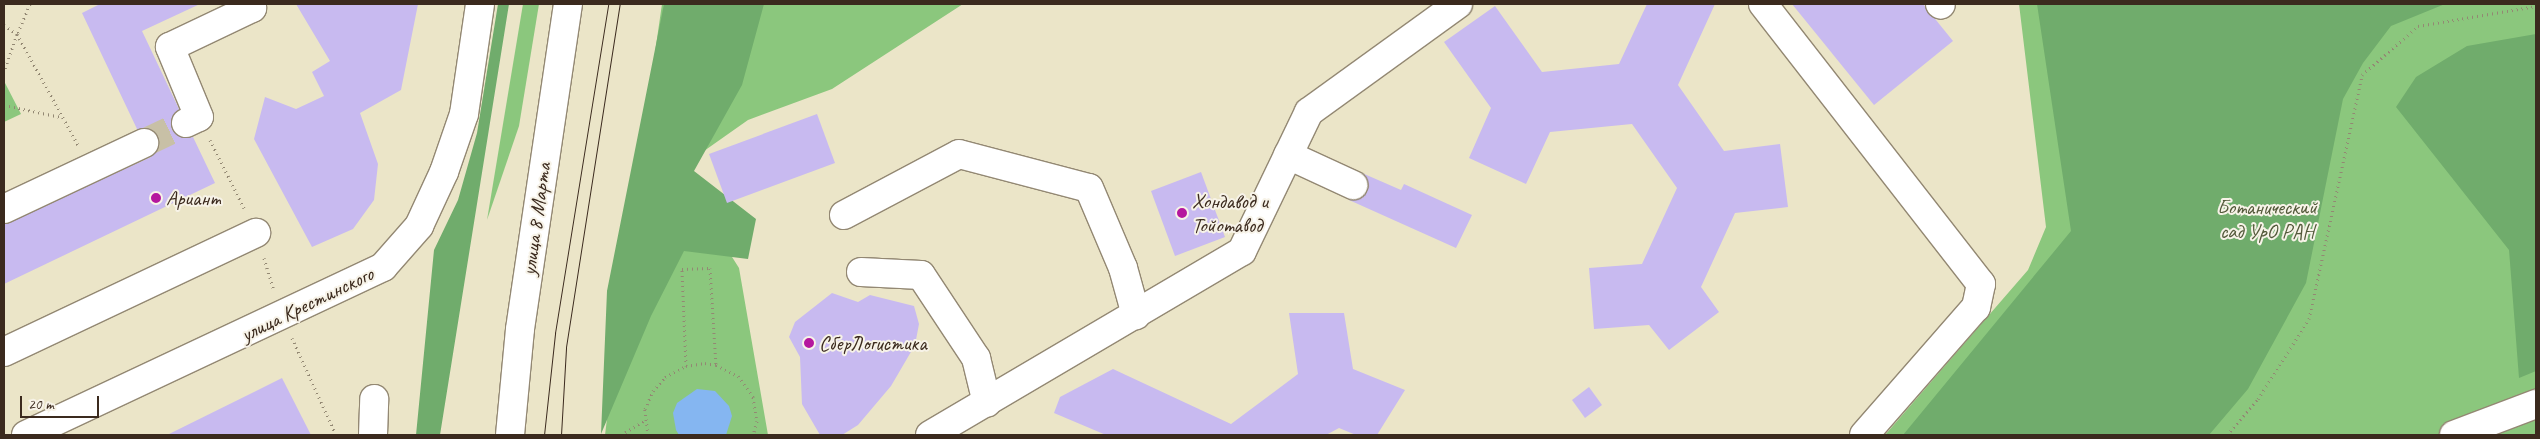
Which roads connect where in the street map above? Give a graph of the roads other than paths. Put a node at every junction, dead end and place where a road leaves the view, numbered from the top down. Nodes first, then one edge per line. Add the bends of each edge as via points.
1 (250, 4) edge
2 (480, 4) edge
3 (568, 4) edge
4 (1458, 4) edge
5 (1763, 4) edge
6 (186, 123) tunnel mouth
7 (144, 143) tunnel mouth
8 (1288, 156) junction
9 (1353, 185) dead end
10 (4, 209) edge
11 (844, 215) dead end
12 (256, 233) dead end
13 (861, 272) dead end
14 (1136, 315) junction
15 (4, 352) edge
16 (374, 399) dead end
17 (987, 403) junction
18 (2536, 404) edge
19 (26, 435) edge
20 (373, 435) edge
21 (510, 435) edge
22 (930, 435) edge
23 (1864, 435) edge
24 (2454, 435) edge

1 - 6 street via 252,8 170,47 199,117
2 - 19 street, улица Крестинского via 464,114 444,172 419,226 383,267
3 - 21 street, улица 8 Марта via 520,329
4 - 8 street via 1309,112
5 - 23 street via 1981,284 1976,307
7 - 10 street
8 - 9 street
8 - 14 street via 1242,251
11 - 14 street via 958,154 1089,188 1123,268
12 - 15 street
13 - 17 street via 921,275 976,358
14 - 17 street
16 - 20 street
17 - 22 street
18 - 24 street

